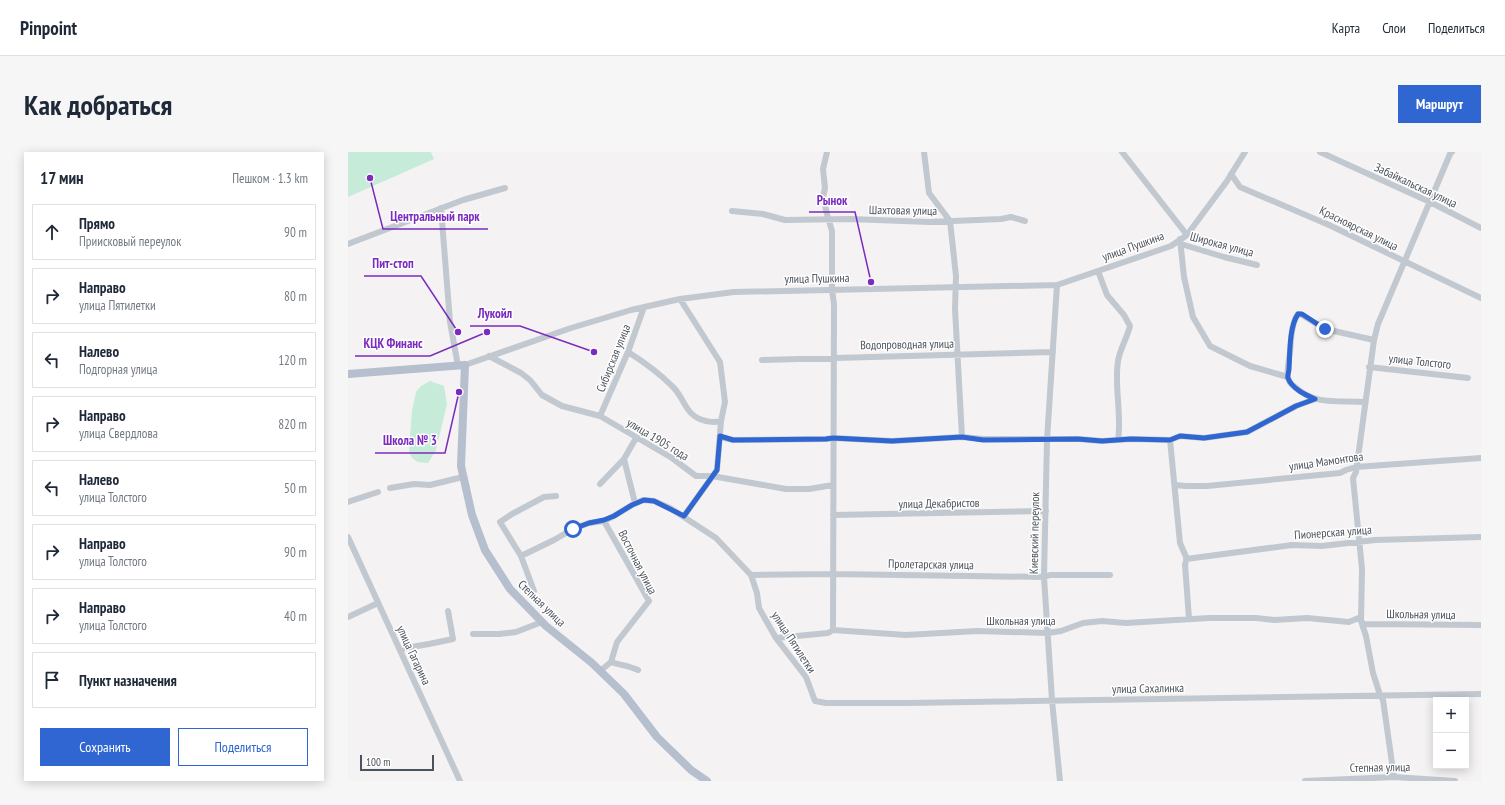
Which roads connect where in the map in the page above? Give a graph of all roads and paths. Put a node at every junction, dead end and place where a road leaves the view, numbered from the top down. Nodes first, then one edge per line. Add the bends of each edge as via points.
1 (827, 152) edge
2 (924, 152) edge
3 (1122, 152) edge
4 (1245, 152) edge
5 (1320, 152) edge
6 (1452, 152) edge
7 (1231, 174) junction
8 (505, 188) dead end
9 (1430, 202) junction
10 (441, 208) junction
11 (732, 210) dead end
12 (828, 220) junction
13 (950, 221) junction
14 (1025, 221) dead end
15 (1481, 228) edge
16 (1187, 234) junction
17 (1180, 241) junction
18 (348, 244) edge
19 (1404, 262) junction
20 (1258, 265) dead end
21 (1098, 271) junction
22 (1057, 285) junction
23 (955, 288) junction
24 (832, 290) junction
25 (1481, 298) edge
26 (680, 299) junction
27 (644, 307) junction
28 (1374, 340) junction
29 (628, 352) junction
30 (1053, 352) junction
31 (958, 354) junction
32 (489, 356) junction
33 (833, 357) junction
34 (762, 360) dead end
35 (462, 365) junction
36 (1369, 367) junction
37 (348, 374) edge
38 (1288, 378) junction
39 (1468, 378) dead end
40 (1315, 399) junction
41 (1365, 402) junction
42 (600, 416) junction
43 (721, 421) junction
44 (720, 436) junction
45 (962, 437) junction
46 (636, 438) junction
47 (833, 438) junction
48 (1047, 440) junction
49 (1118, 440) junction
50 (1170, 440) junction
51 (624, 458) junction
52 (1481, 458) edge
53 (1356, 467) junction
54 (712, 476) junction
55 (464, 477) junction
56 (600, 484) dead end
57 (833, 485) junction
58 (1175, 485) junction
59 (390, 488) dead end
60 (378, 492) dead end
61 (556, 496) dead end
62 (348, 502) edge
63 (633, 504) junction
64 (1046, 511) junction
65 (833, 515) junction
66 (684, 516) junction
67 (604, 520) junction
68 (348, 537) edge
69 (1481, 537) edge
70 (1359, 542) junction
71 (521, 556) junction
72 (1186, 558) junction
73 (833, 574) junction
74 (751, 575) junction
75 (1110, 575) dead end
76 (1044, 577) junction
77 (534, 591) dead end
78 (378, 603) junction
79 (448, 611) dead end
80 (348, 617) edge
81 (1189, 619) junction
82 (1361, 619) junction
83 (542, 622) junction
84 (1481, 625) edge
85 (833, 630) junction
86 (1048, 633) junction
87 (473, 634) dead end
88 (776, 638) junction
89 (400, 649) junction
90 (611, 662) junction
91 (638, 670) dead end
92 (600, 671) junction
93 (1481, 694) edge
94 (1380, 695) junction
95 (1052, 700) junction
96 (815, 701) joint
97 (1394, 777) junction
98 (460, 781) edge
99 (707, 781) edge
100 (1060, 781) edge
101 (1306, 781) edge
102 (1455, 781) edge

1 - 12 street via 823,169 823,197
2 - 13 street via 929,193
3 - 16 street
4 - 7 street, улица Пушкина
5 - 9 street, Забайкальская улица
6 - 9 street
7 - 16 street, улица Пушкина
7 - 19 street, Красноярская улица via 1240,187 1329,225
8 - 10 street
9 - 15 street, Забайкальская улица
9 - 19 street
10 - 18 street
10 - 35 street via 450,322
11 - 12 street, Шахтовая улица via 786,220
12 - 13 street, Шахтовая улица
12 - 24 street via 832,231
13 - 14 street, Шахтовая улица via 1001,220 1010,217
13 - 23 street
16 - 17 street, улица Пушкина
17 - 20 street, Широкая улица via 1224,257
17 - 21 street, улица Пушкина
17 - 38 street, Широкая улица via 1193,317 1210,346 1250,366
19 - 25 street, Красноярская улица
19 - 28 street via 1378,324
21 - 22 street, улица Пушкина
21 - 49 street via 1107,295 1130,326 1118,360
22 - 23 street, улица Пушкина
22 - 30 street, Киевский переулок
23 - 24 street, улица Пушкина
23 - 31 street
24 - 26 street, улица Пушкина via 734,292
24 - 33 street
26 - 27 street, улица Пушкина
26 - 43 street via 720,362 725,402
27 - 29 street, Сибирская улица
27 - 32 street, улица Пушкина
28 - 36 street
28 - 38 street via 1325,329 1298,314 1290,342
29 - 42 street, Сибирская улица
29 - 43 street via 674,387 688,410 698,419 716,423
30 - 31 street, Водопроводная улица
30 - 48 street, Киевский переулок
31 - 33 street, Водопроводная улица
31 - 45 street
32 - 35 street, улица Пушкина
32 - 42 street, улица 1905 года via 530,380 542,395 562,406
33 - 34 street, Водопроводная улица
33 - 47 street
35 - 37 main road, улица Пушкина
35 - 55 main road, Степная улица via 465,400 461,466
36 - 39 street, улица Толстого
36 - 41 street
38 - 40 street via 1300,392
40 - 41 street via 1327,402
40 - 50 street via 1247,432 1204,438 1180,436
41 - 53 street
42 - 46 street, улица 1905 года
43 - 44 street
44 - 47 street via 733,440
44 - 54 street via 717,470
45 - 47 street via 892,441
45 - 48 street via 983,440
46 - 51 street
46 - 54 street, улица 1905 года via 672,458 696,476
47 - 57 street
48 - 49 street
48 - 64 street, Киевский переулок
49 - 50 street
50 - 58 street
51 - 56 street
51 - 63 street
52 - 53 street, улица Мамонтова
53 - 58 street, улица Мамонтова via 1340,473 1207,486
53 - 70 street via 1353,478
54 - 57 street, улица 1905 года via 786,489
54 - 66 street
55 - 59 street via 430,485 414,484
55 - 83 main road, Степная улица via 472,515 485,550 510,589
57 - 65 street
58 - 72 street via 1180,543
60 - 62 street
61 - 71 street via 544,497 500,522
63 - 66 street, улица Пятилетки via 644,500 654,501
63 - 67 street
64 - 65 street, улица Декабристов
64 - 76 street, Киевский переулок
65 - 73 street
66 - 74 street, улица Пятилетки via 716,538
67 - 71 street via 573,529
67 - 90 street, Восточная улица via 648,601 617,642
68 - 78 street, улица Гагарина
69 - 70 street, Пионерская улица
70 - 72 street, Пионерская улица via 1322,546 1292,545
70 - 82 street via 1362,569
71 - 77 street
72 - 81 street
73 - 74 street, Пролетарская улица
73 - 76 street, Пролетарская улица
73 - 85 street
74 - 88 street, улица Пятилетки via 759,608
75 - 76 street, Пролетарская улица
76 - 86 street, Киевский переулок
78 - 80 street
78 - 89 street, улица Гагарина
79 - 89 street via 453,638
81 - 82 street, Школьная улица via 1308,618 1349,622
81 - 86 street, Школьная улица via 1126,623 1102,621
82 - 84 street, Школьная улица via 1364,624
82 - 94 street
83 - 87 street via 516,632
83 - 92 main road, Степная улица
85 - 86 street, Школьная улица via 906,635 977,631
85 - 88 street, Школьная улица via 828,633
86 - 95 street, Киевский переулок
88 - 96 street, улица Пятилетки via 806,677
89 - 98 street, улица Гагарина
90 - 91 street
90 - 92 street
92 - 99 main road, Степная улица via 624,694 657,737 691,770
93 - 94 street, улица Сахалинка
94 - 95 street, улица Сахалинка
94 - 97 street
95 - 96 street, улица Сахалинка via 907,703
95 - 100 street, Киевский переулок
97 - 101 street, Степная улица
97 - 102 street, Степная улица

